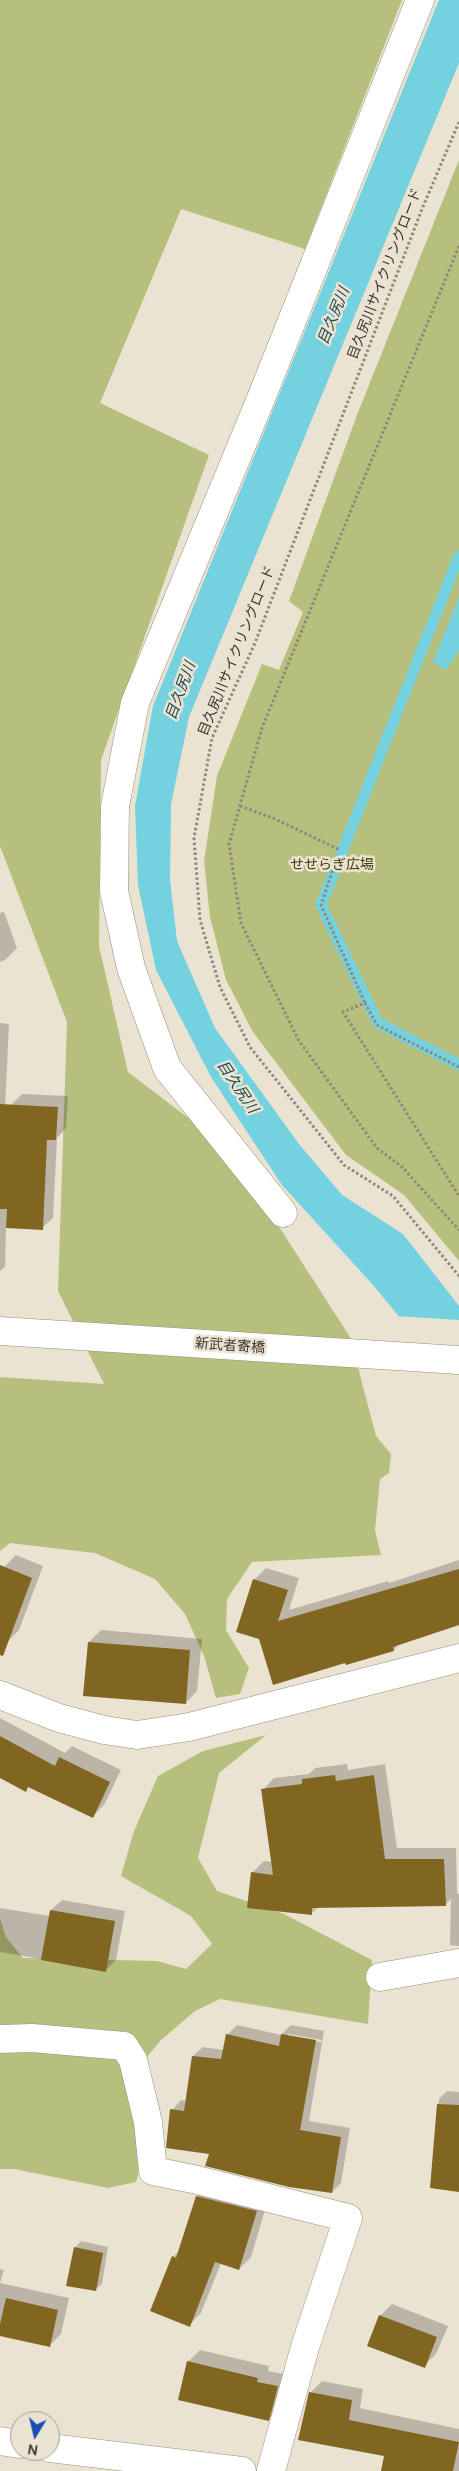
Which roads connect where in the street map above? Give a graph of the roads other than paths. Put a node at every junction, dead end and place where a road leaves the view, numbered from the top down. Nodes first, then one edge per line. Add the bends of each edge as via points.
1 (420, 0) edge
2 (284, 1213) dead end
3 (0, 1331) edge
4 (459, 1360) edge
5 (459, 1658) edge
6 (0, 1695) edge
7 (459, 1963) edge
8 (380, 1977) dead end
9 (0, 2039) edge
10 (60, 2449) edge
11 (242, 2471) edge
12 (271, 2471) edge

1 - 2 street via 135,703 115,806 114,891 131,968 167,1068
3 - 4 street, 新武者寄橋
5 - 6 street via 189,1728 137,1734 104,1730 59,1718
7 - 8 street
9 - 12 street via 32,2038 124,2046 133,2060 148,2122 153,2171 348,2218 305,2347
10 - 11 street

